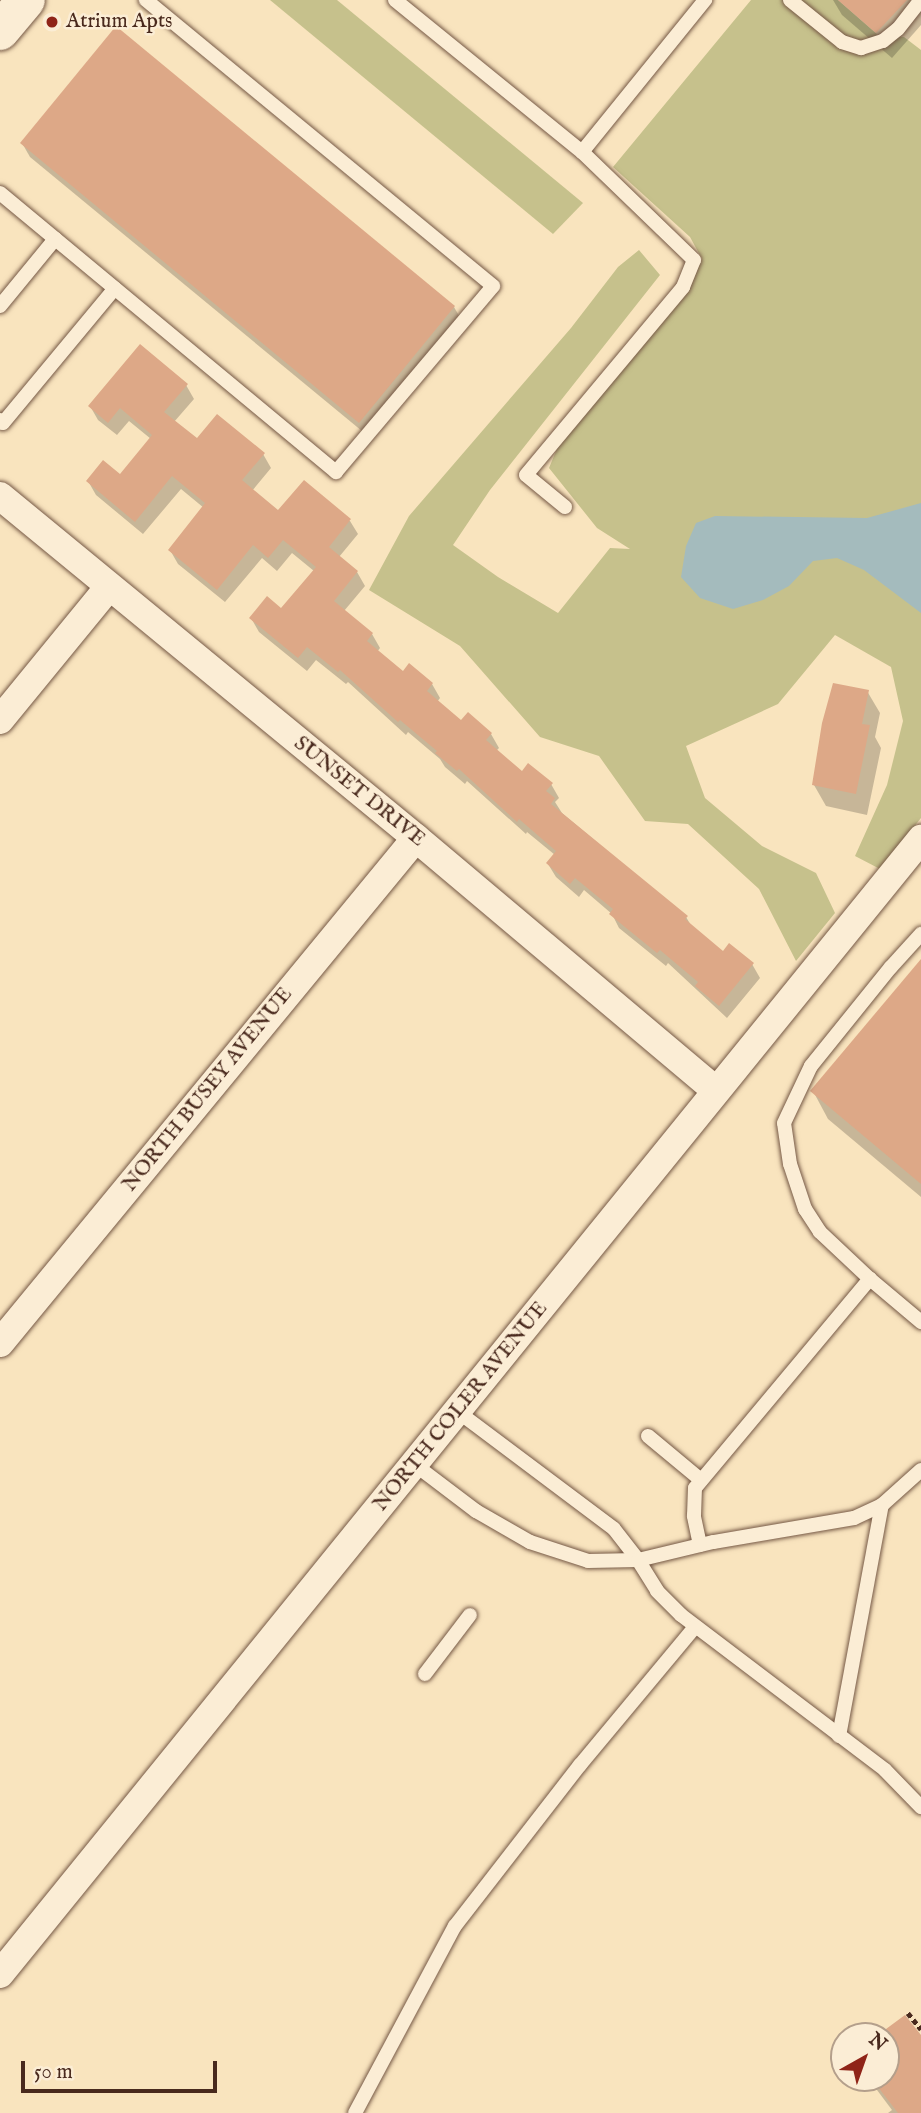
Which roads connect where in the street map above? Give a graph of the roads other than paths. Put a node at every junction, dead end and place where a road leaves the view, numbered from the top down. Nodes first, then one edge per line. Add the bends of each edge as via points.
1 (26, 0) edge
2 (146, 0) edge
3 (395, 0) edge
4 (705, 0) edge
5 (790, 0) edge
6 (921, 0) edge
7 (0, 31) edge
8 (582, 152) junction
9 (0, 193) edge
10 (55, 239) junction
11 (115, 288) junction
12 (0, 306) edge
13 (1, 423) edge
14 (0, 496) edge
15 (565, 507) dead end
16 (110, 587) junction
17 (0, 720) edge
18 (416, 838) junction
19 (921, 839) edge
20 (921, 934) edge
21 (716, 1091) junction
22 (870, 1279) junction
23 (921, 1322) edge
24 (0, 1343) edge
25 (457, 1411) junction
26 (648, 1436) dead end
27 (414, 1464) junction
28 (921, 1470) edge
29 (701, 1480) junction
30 (882, 1505) junction
31 (700, 1545) junction
32 (638, 1560) junction
33 (470, 1615) dead end
34 (695, 1627) junction
35 (425, 1674) dead end
36 (839, 1736) junction
37 (921, 1807) edge
38 (0, 1974) edge
39 (355, 2113) edge

1 - 7 main road
2 - 11 lane via 493,286 336,472
3 - 8 lane
4 - 8 lane
5 - 6 lane via 842,42 861,48 883,41
8 - 15 lane via 694,260 683,287 526,475
9 - 10 lane
10 - 11 lane
10 - 12 lane
11 - 13 lane
14 - 16 street, SUNSET DRIVE
16 - 17 street
16 - 18 street, SUNSET DRIVE
18 - 21 street, SUNSET DRIVE
18 - 24 street, NORTH BUSEY AVENUE
19 - 21 street, NORTH COLER AVENUE
20 - 22 lane via 811,1066 784,1123 804,1209 820,1232
21 - 25 street, NORTH COLER AVENUE
22 - 23 lane
22 - 29 lane
25 - 27 street, NORTH COLER AVENUE
25 - 32 lane via 614,1529
26 - 29 lane
27 - 32 lane via 476,1511 530,1542 588,1561
27 - 38 street, NORTH COLER AVENUE
28 - 30 lane
29 - 31 lane via 695,1488 694,1516
30 - 31 lane via 832,1523
30 - 36 lane
31 - 32 lane
32 - 34 lane via 657,1591
33 - 35 lane
34 - 36 lane
34 - 39 lane via 455,1926
36 - 37 lane via 885,1770

